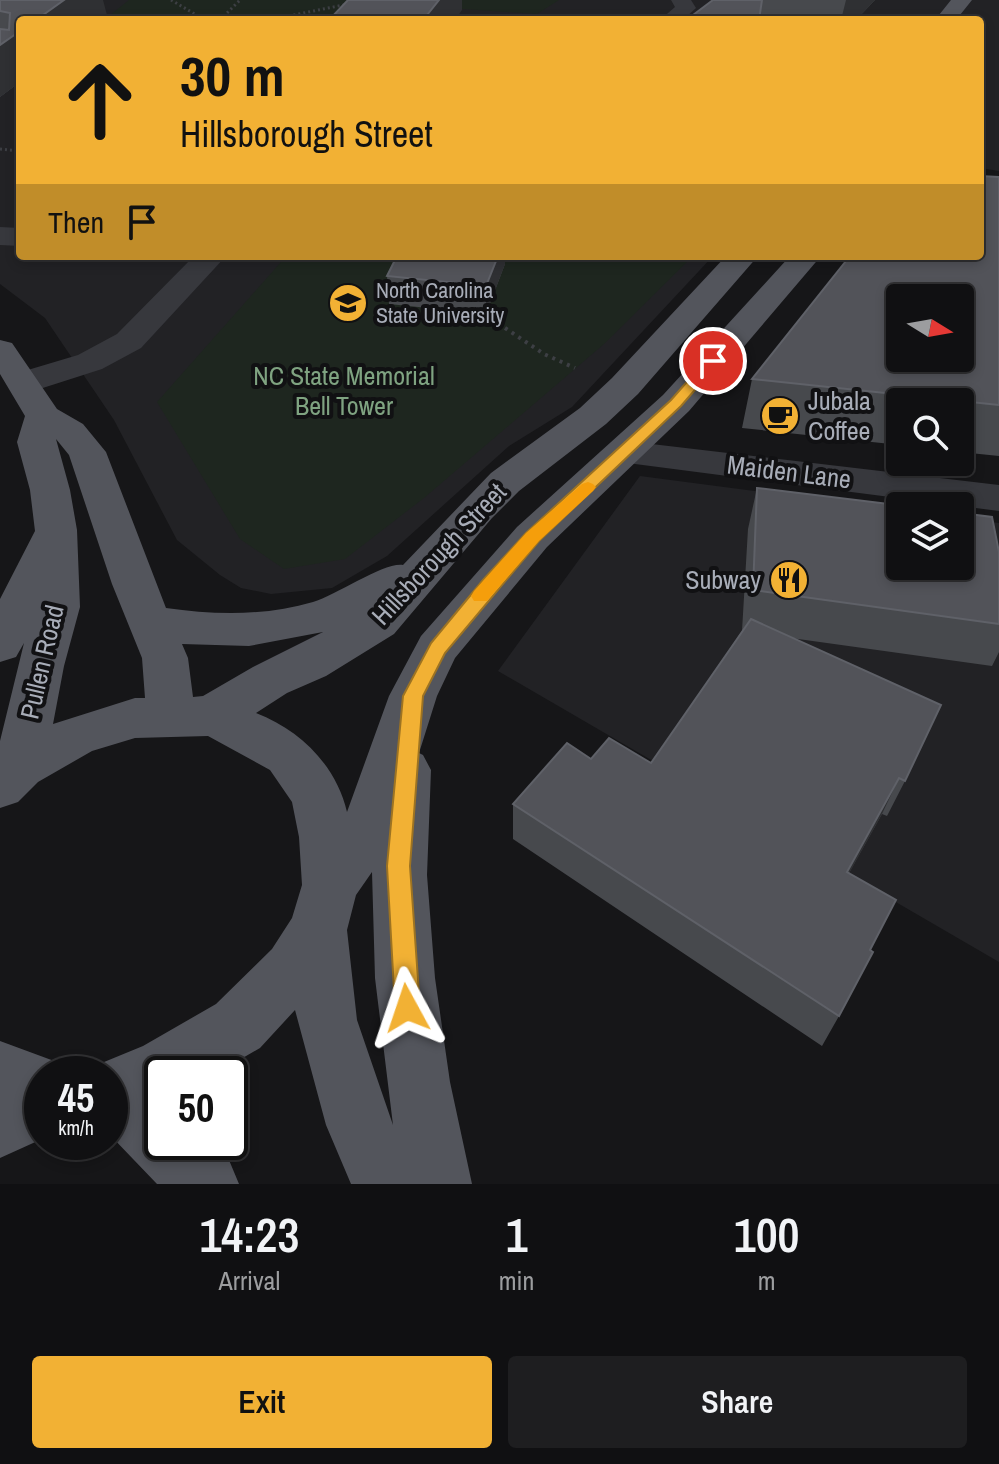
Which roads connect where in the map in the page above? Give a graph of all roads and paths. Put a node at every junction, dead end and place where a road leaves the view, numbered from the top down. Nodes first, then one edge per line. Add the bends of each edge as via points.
1 (171, 0) edge
2 (240, 0) edge
3 (681, 0) edge
4 (962, 0) edge
5 (350, 3) edge
6 (198, 16) edge
7 (224, 16) edge
8 (288, 16) edge
9 (675, 16) edge
10 (948, 16) edge
11 (207, 260) edge
12 (739, 260) edge
13 (802, 260) edge
14 (505, 328) dead end
15 (0, 350) edge
16 (560, 361) dead end
17 (34, 400) junction
18 (626, 453) junction
19 (999, 498) edge
20 (56, 530) junction
21 (435, 554) junction
22 (152, 623) junction
23 (0, 645) edge
24 (413, 696) junction
25 (191, 716) junction
26 (10, 776) edge
27 (324, 907) junction
28 (0, 1073) edge
29 (24, 1083) edge
30 (128, 1084) edge
31 (128, 1109) edge
32 (24, 1114) edge
33 (144, 1124) edge
34 (0, 1125) edge
35 (180, 1160) edge
36 (205, 1184) edge
37 (385, 1184) edge
38 (438, 1184) edge

1 - 6 path
2 - 7 path
3 - 9 street via 686,8
4 - 10 main road
5 - 8 path
11 - 17 street via 129,341
12 - 21 main road, Hillsborough Street via 625,386 505,482
13 - 18 main road
14 - 16 path
15 - 17 main road
17 - 20 main road, Pullen Road via 36,442
17 - 22 main road via 87,452
18 - 19 street, Maiden Lane
18 - 24 main road via 532,537 490,584 437,648
20 - 23 main road
20 - 26 main road, Pullen Road via 58,607
21 - 22 main road via 349,605 276,628 222,632
21 - 25 main road, Hillsborough Street via 378,622
22 - 25 main road
24 - 27 main road via 360,845
24 - 38 main road via 401,814 401,927 414,1073
25 - 26 main road via 135,718 76,736
25 - 27 main road via 244,729 288,755 317,795 326,837
27 - 30 main road via 293,969 238,1026
27 - 37 main road via 326,1020 359,1125
28 - 29 main road
31 - 33 main road
32 - 34 main road
35 - 36 main road

